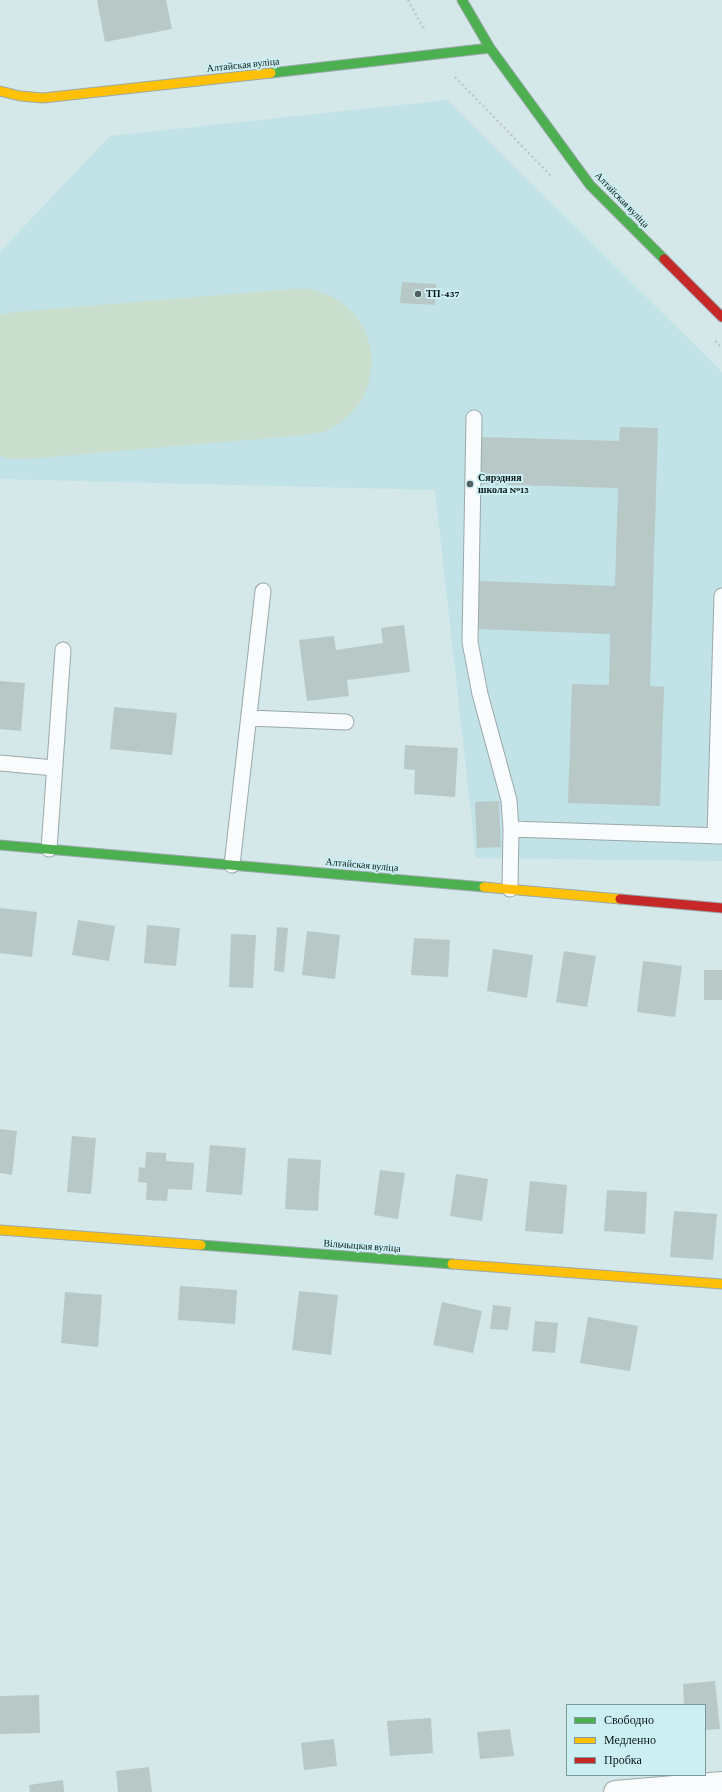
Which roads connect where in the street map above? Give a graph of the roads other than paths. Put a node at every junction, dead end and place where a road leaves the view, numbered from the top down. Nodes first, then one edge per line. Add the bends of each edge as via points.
1 (462, 0) edge
2 (490, 48) junction
3 (0, 91) edge
4 (722, 316) edge
5 (474, 418) dead end
6 (263, 591) dead end
7 (722, 596) edge
8 (63, 650) dead end
9 (249, 718) junction
10 (346, 722) dead end
11 (0, 763) edge
12 (54, 768) junction
13 (510, 829) junction
14 (718, 836) edge
15 (0, 845) edge
16 (49, 849) junction
17 (232, 865) junction
18 (510, 889) junction
19 (722, 908) edge
20 (0, 1230) edge
21 (722, 1284) edge
22 (722, 1784) edge
23 (615, 1792) edge

1 - 2 street, Алтайская вуліца
2 - 3 street, Алтайская вуліца via 43,98
2 - 4 street, Алтайская вуліца via 590,185
5 - 13 lane via 470,642 480,694 509,800
6 - 9 lane
7 - 14 lane
8 - 12 lane
9 - 10 lane
9 - 17 lane
11 - 12 lane
12 - 16 lane
13 - 14 lane
13 - 18 lane
15 - 16 street, Алтайская вуліца
16 - 17 street, Алтайская вуліца
17 - 18 street, Алтайская вуліца
18 - 19 street, Алтайская вуліца
20 - 21 street, Вільчыцкая вуліца
22 - 23 street

